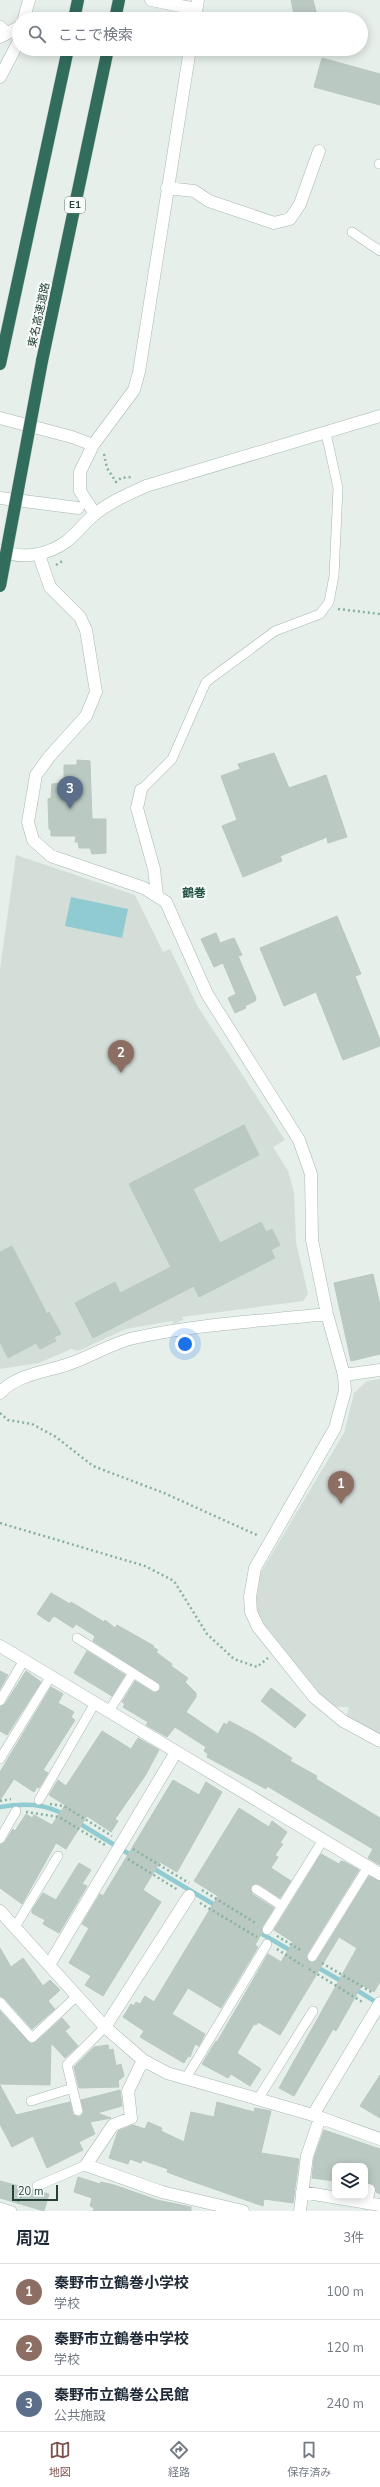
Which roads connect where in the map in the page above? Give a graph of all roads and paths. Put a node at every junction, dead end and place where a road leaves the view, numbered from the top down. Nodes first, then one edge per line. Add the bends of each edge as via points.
1 (29, 0) edge
2 (78, 0) edge
3 (119, 0) edge
4 (151, 0) edge
5 (196, 9) edge
6 (26, 12) edge
7 (75, 12) edge
8 (116, 12) edge
9 (12, 54) edge
10 (66, 56) edge
11 (107, 56) edge
12 (189, 56) edge
13 (0, 77) edge
14 (319, 151) dead end
15 (167, 188) junction
16 (352, 232) dead end
17 (380, 251) edge
18 (0, 362) edge
19 (380, 416) edge
20 (0, 418) edge
21 (326, 432) junction
22 (93, 445) junction
23 (106, 448) dead end
24 (129, 477) dead end
25 (0, 498) edge
26 (78, 508) dead end
27 (95, 514) junction
28 (0, 551) edge
29 (39, 555) junction
30 (68, 557) dead end
31 (57, 566) dead end
32 (0, 586) edge
33 (325, 608) junction
34 (380, 614) edge
35 (140, 790) joint
36 (157, 895) junction
37 (327, 1314) junction
38 (380, 1370) edge
39 (344, 1375) junction
40 (0, 1393) edge
41 (0, 1413) edge
42 (0, 1523) edge
43 (269, 1544) junction
44 (77, 1638) dead end
45 (0, 1646) edge
46 (277, 1650) junction
47 (24, 1660) junction
48 (133, 1673) junction
49 (51, 1676) junction
50 (155, 1687) dead end
51 (0, 1701) edge
52 (95, 1703) junction
53 (109, 1711) junction
54 (380, 1741) edge
55 (176, 1752) junction
56 (0, 1759) edge
57 (39, 1800) dead end
58 (16, 1811) joint
59 (0, 1839) edge
60 (323, 1840) junction
61 (119, 1848) junction
62 (58, 1856) dead end
63 (368, 1867) junction
64 (380, 1874) edge
65 (256, 1889) dead end
66 (188, 1896) junction
67 (282, 1906) junction
68 (0, 1911) edge
69 (15, 1928) junction
70 (267, 1930) dead end
71 (267, 1944) junction
72 (312, 1957) dead end
73 (49, 1965) junction
74 (77, 1996) junction
75 (0, 2002) edge
76 (378, 2007) edge
77 (313, 2011) dead end
78 (105, 2027) junction
79 (143, 2060) junction
80 (186, 2078) junction
81 (73, 2088) junction
82 (258, 2100) junction
83 (31, 2101) dead end
84 (78, 2111) dead end
85 (317, 2117) junction
86 (380, 2139) edge
87 (86, 2165) junction
88 (37, 2186) joint
89 (369, 2190) dead end
90 (302, 2192) junction
91 (366, 2202) junction
92 (380, 2205) edge
93 (0, 2207) edge
94 (15, 2208) edge
95 (243, 2211) edge
96 (300, 2211) edge

1 - 6 street
2 - 7 highway
3 - 8 highway
4 - 5 street
9 - 13 street
10 - 18 highway
11 - 32 highway, 東名高速道路 / E1, bridge via 42,362
12 - 15 street
14 - 15 street via 300,204 290,219 274,223 209,202 194,191
15 - 22 street via 139,372 134,390
16 - 17 lane
19 - 21 street
20 - 22 street
21 - 27 street via 146,486 117,499
21 - 33 lane via 338,488 333,588
22 - 27 street via 80,472 80,491
23 - 24 path via 104,454 107,468 116,482
25 - 26 street
27 - 29 street via 66,542
28 - 29 street via 13,556
29 - 36 street via 50,587 80,616 86,630 96,692 86,716 36,775 28,822 33,840 51,856
30 - 31 path
33 - 34 path
33 - 35 lane via 320,614 275,631 206,682 172,759
35 - 36 street via 137,808 154,869
36 - 37 street via 166,902 207,994 299,1140 311,1174 312,1240
37 - 39 street
37 - 40 street via 196,1328 132,1338 66,1365 32,1374 5,1387
38 - 39 street
39 - 43 street via 345,1391 335,1428
41 - 43 path via 8,1420 32,1424 56,1437 92,1466 171,1496 258,1535
42 - 46 path via 145,1566 174,1581 208,1634 234,1659 257,1667
43 - 46 street via 255,1568 250,1597 251,1612 258,1627
44 - 48 lane
45 - 47 street
46 - 54 street via 314,1697 343,1721
47 - 49 street
47 - 51 lane
48 - 50 lane
48 - 53 lane
49 - 52 street
49 - 56 lane
52 - 53 street
52 - 57 lane
53 - 55 street
55 - 60 street
55 - 61 street
58 - 59 lane
58 - 61 path via 59,1817
60 - 63 street
60 - 67 lane
61 - 66 path
61 - 73 street
62 - 69 lane
63 - 64 street
63 - 72 lane
65 - 67 lane
66 - 71 path
66 - 78 street
67 - 70 lane
68 - 69 street
69 - 73 street
71 - 76 path
71 - 80 lane
73 - 74 street
74 - 75 lane via 32,2038
74 - 78 street
76 - 85 street
77 - 82 lane
78 - 79 street
78 - 81 lane via 67,2065
79 - 80 street via 167,2073
79 - 87 street via 128,2091 131,2118 113,2125
80 - 82 street
81 - 83 lane
81 - 84 lane
82 - 85 street
85 - 86 street
85 - 90 street via 307,2156
87 - 88 lane
87 - 95 street via 162,2192
88 - 94 path via 26,2184
89 - 91 street
90 - 91 street
90 - 96 street
91 - 92 street
93 - 94 lane

